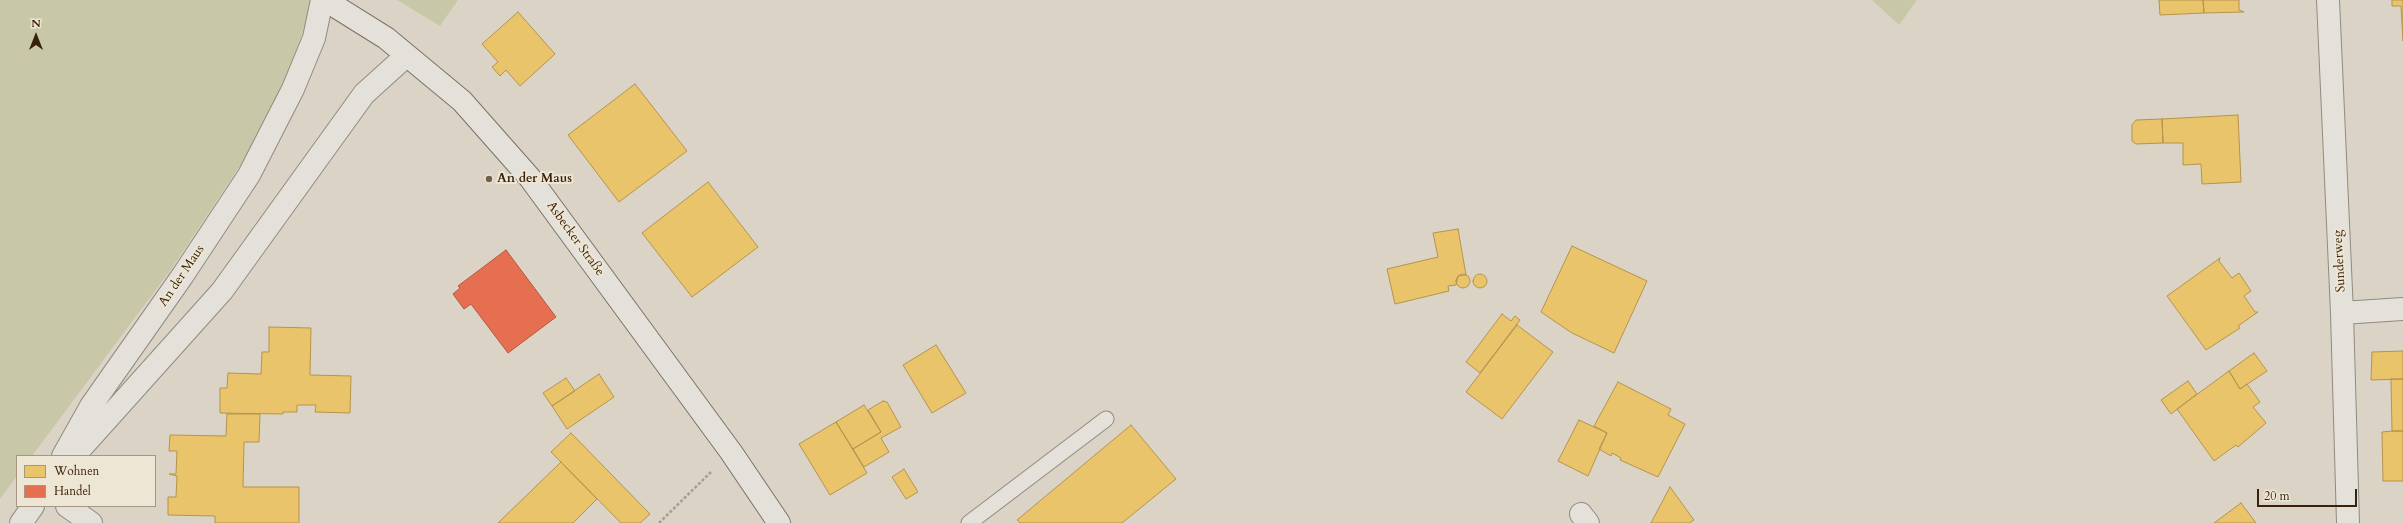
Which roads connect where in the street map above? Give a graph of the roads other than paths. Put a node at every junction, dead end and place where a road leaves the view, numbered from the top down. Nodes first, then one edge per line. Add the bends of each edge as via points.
1 (324, 0) edge
2 (2328, 0) edge
3 (406, 56) junction
4 (2403, 309) edge
5 (2342, 313) junction
6 (1106, 419) dead end
7 (64, 455) edge
8 (75, 455) edge
9 (32, 507) edge
10 (68, 507) edge
11 (21, 523) edge
12 (91, 523) edge
13 (779, 523) edge
14 (969, 523) edge
15 (2348, 523) edge

1 - 3 street, Asbecker Straße via 386,38
1 - 7 street, An der Maus via 314,38 293,89 249,175 91,406
2 - 5 street, Sunderweg
3 - 8 street via 364,94 222,291
3 - 13 street, Asbecker Straße via 462,101 530,178 731,452
4 - 5 street
5 - 15 street, Sunderweg
6 - 14 lane
9 - 11 street
10 - 12 street

